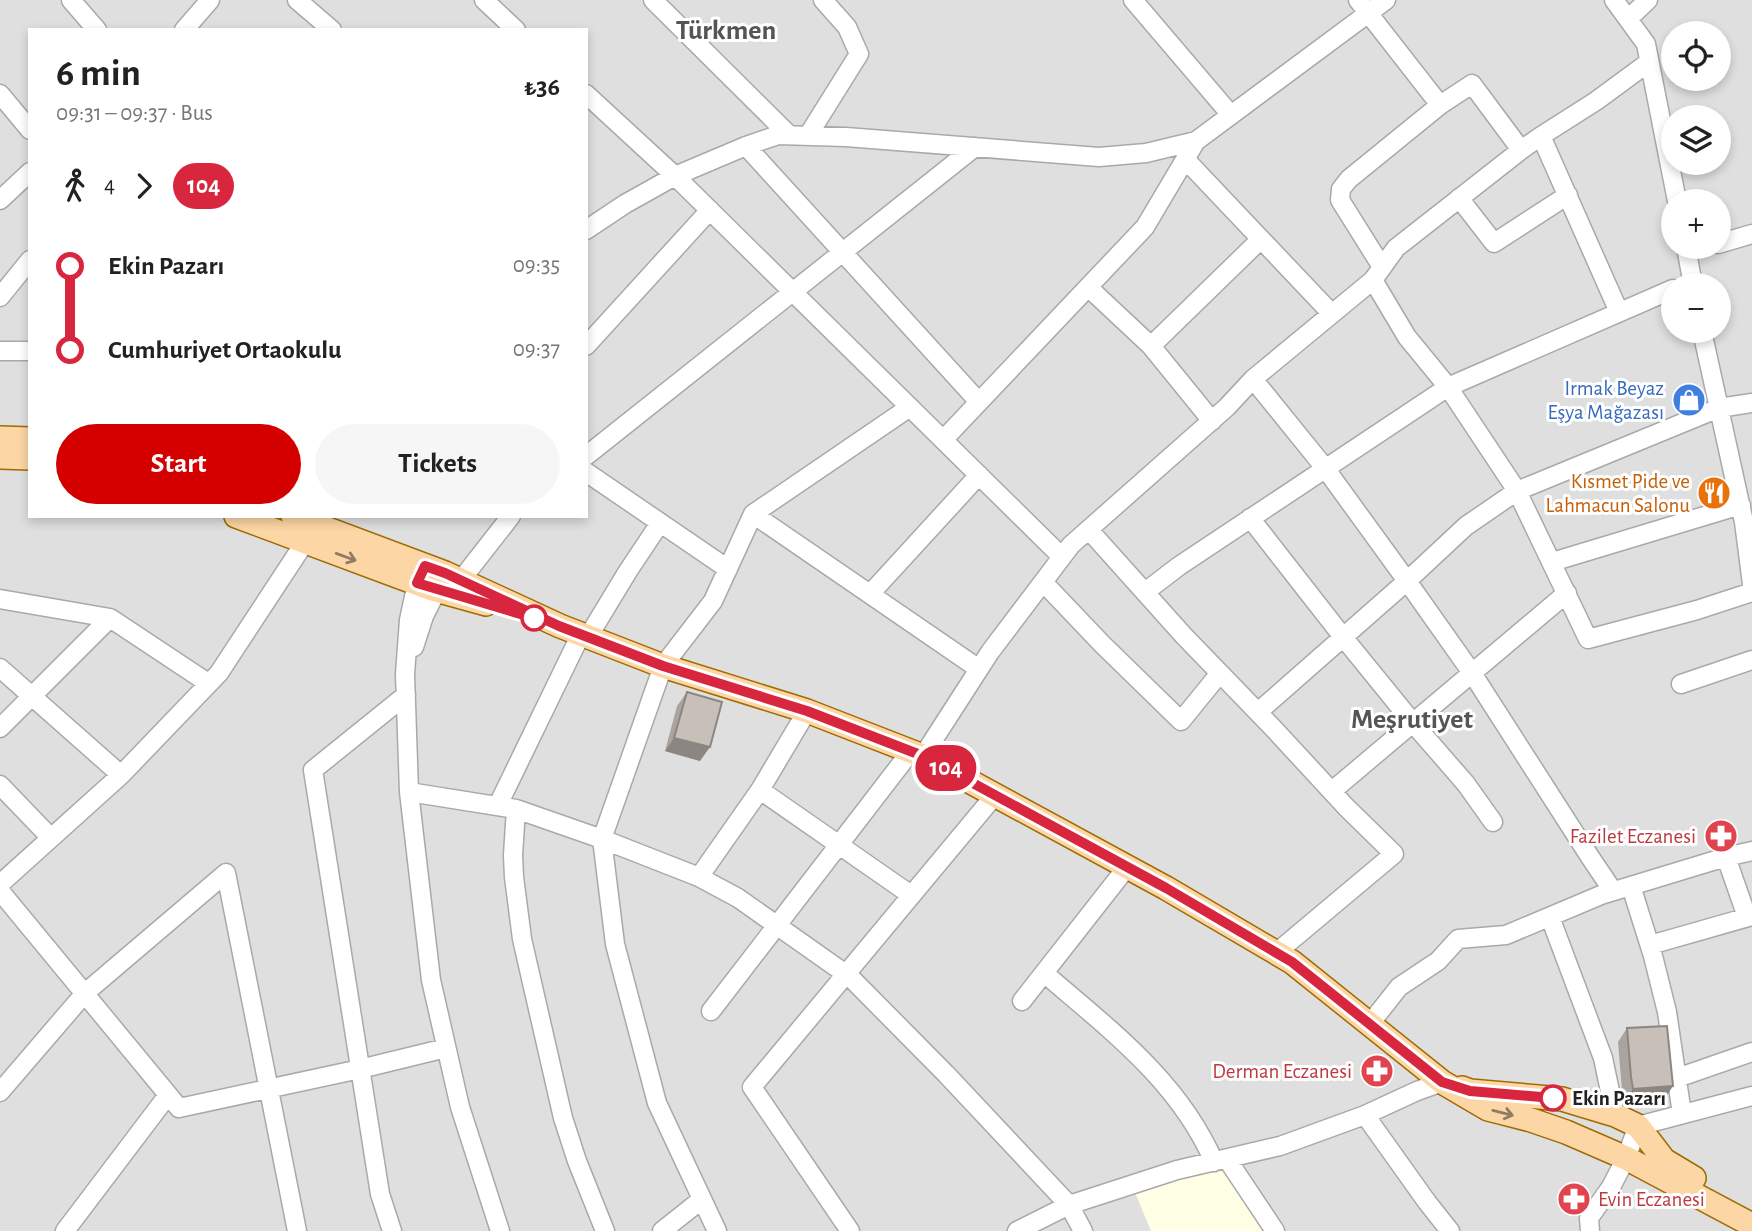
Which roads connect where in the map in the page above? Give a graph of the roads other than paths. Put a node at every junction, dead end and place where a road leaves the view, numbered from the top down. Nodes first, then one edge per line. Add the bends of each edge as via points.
1 (71, 0) edge
2 (210, 0) edge
3 (297, 0) edge
4 (484, 0) edge
5 (653, 0) edge
6 (823, 0) edge
7 (1133, 0) edge
8 (1386, 0) edge
9 (1614, 0) edge
10 (1648, 0) edge
11 (1364, 7) edge
12 (1628, 19) junction
13 (95, 28) edge
14 (186, 28) edge
15 (330, 28) edge
16 (514, 28) edge
17 (1649, 62) junction
18 (0, 94) edge
19 (588, 96) edge
20 (1440, 105) junction
21 (1231, 115) junction
22 (28, 128) edge
23 (809, 134) junction
24 (789, 135) junction
25 (1541, 136) junction
26 (1196, 141) junction
27 (746, 146) junction
28 (975, 147) junction
29 (1521, 150) junction
30 (1185, 159) junction
31 (28, 174) edge
32 (676, 176) junction
33 (1674, 189) edge
34 (1568, 195) junction
35 (1459, 198) junction
36 (0, 200) edge
37 (710, 210) junction
38 (588, 229) edge
39 (1752, 234) edge
40 (1261, 239) junction
41 (1731, 240) edge
42 (843, 252) junction
43 (28, 262) edge
44 (1377, 274) junction
45 (1088, 287) junction
46 (793, 292) junction
47 (1661, 294) edge
48 (0, 297) edge
49 (1619, 312) junction
50 (1332, 314) junction
51 (1705, 343) edge
52 (588, 344) edge
53 (1151, 346) junction
54 (0, 351) edge
55 (28, 351) edge
56 (1253, 379) junction
57 (1448, 387) junction
58 (979, 402) junction
59 (1752, 403) edge
60 (910, 407) junction
61 (1720, 408) junction
62 (1212, 421) junction
63 (0, 438) edge
64 (28, 439) edge
65 (943, 440) junction
66 (588, 454) edge
67 (0, 457) edge
68 (28, 458) edge
69 (1325, 468) junction
70 (588, 473) edge
71 (979, 475) junction
72 (1744, 484) edge
73 (1517, 491) junction
74 (1741, 505) junction
75 (753, 514) junction
76 (241, 518) edge
77 (298, 518) edge
78 (509, 518) edge
79 (1250, 518) junction
80 (660, 523) junction
81 (1088, 530) junction
82 (305, 542) junction
83 (1062, 557) junction
84 (1552, 562) junction
85 (728, 569) junction
86 (437, 579) junction
87 (1407, 581) junction
88 (1043, 582) junction
89 (1752, 584) edge
90 (1145, 592) junction
91 (1752, 592) edge
92 (1567, 593) junction
93 (870, 594) junction
94 (0, 600) edge
95 (110, 618) junction
96 (585, 635) junction
97 (1343, 637) junction
98 (1752, 660) edge
99 (663, 666) junction
100 (0, 668) edge
101 (979, 669) junction
102 (1220, 673) junction
103 (1472, 673) junction
104 (208, 683) junction
105 (1682, 684) dead end
106 (406, 695) junction
107 (32, 696) junction
108 (807, 711) junction
109 (1258, 712) junction
110 (1413, 723) junction
111 (0, 728) edge
112 (917, 753) junction
113 (121, 775) junction
114 (0, 785) edge
115 (760, 790) junction
116 (1332, 791) junction
117 (409, 792) junction
118 (995, 795) junction
119 (507, 807) junction
120 (1493, 822) dead end
121 (51, 838) junction
122 (602, 839) junction
123 (839, 845) junction
124 (1752, 851) edge
125 (1726, 857) junction
126 (1127, 867) junction
127 (699, 877) junction
128 (0, 884) edge
129 (1631, 886) junction
130 (0, 891) edge
131 (1614, 891) junction
132 (911, 895) junction
133 (1550, 917) junction
134 (1749, 917) edge
135 (777, 925) junction
136 (1650, 945) junction
137 (1276, 953) junction
138 (1044, 973) junction
139 (846, 974) junction
140 (85, 993) junction
141 (1022, 1002) dead end
142 (711, 1011) dead end
143 (1370, 1025) junction
144 (446, 1048) junction
145 (1752, 1052) edge
146 (360, 1069) junction
147 (1677, 1078) junction
148 (1442, 1082) junction
149 (269, 1088) junction
150 (0, 1092) edge
151 (168, 1095) junction
152 (1752, 1096) edge
153 (1732, 1101) junction
154 (1752, 1110) edge
155 (1682, 1114) junction
156 (1365, 1115) junction
157 (1615, 1115) junction
158 (1638, 1126) junction
159 (1626, 1158) junction
160 (1220, 1160) junction
161 (701, 1200) junction
162 (1069, 1205) junction
163 (1752, 1214) edge
164 (1590, 1224) edge
165 (1752, 1225) edge
166 (65, 1231) edge
167 (297, 1231) edge
168 (392, 1231) edge
169 (500, 1231) edge
170 (605, 1231) edge
171 (662, 1231) edge
172 (716, 1231) edge
173 (850, 1231) edge
174 (1017, 1231) edge
175 (1083, 1231) edge
176 (1275, 1231) edge
177 (1450, 1231) edge
178 (1576, 1231) edge

1 - 13 street
2 - 14 street
3 - 15 street
4 - 16 street
5 - 24 street
6 - 23 street via 847,27 859,54
7 - 21 street
8 - 11 street
9 - 12 street
10 - 12 street
11 - 20 street
11 - 21 street
12 - 17 street via 1646,44
17 - 25 street
17 - 33 street
18 - 22 street
19 - 32 street
20 - 29 street via 1472,84
20 - 44 street via 1341,189 1340,200
21 - 26 street
23 - 24 street
23 - 28 street
24 - 27 street
25 - 29 street
25 - 34 street
26 - 28 street via 1146,153 1099,157
26 - 30 street
27 - 32 street
27 - 42 street
28 - 42 street
29 - 35 street
30 - 40 street
30 - 45 street via 1145,227
31 - 36 street
32 - 37 street
32 - 38 street
34 - 35 street via 1494,243
34 - 49 street
35 - 44 street via 1396,248
37 - 46 street
37 - 52 street
39 - 41 street
40 - 50 street
40 - 53 street
42 - 46 street
42 - 58 street
43 - 48 street
44 - 50 street
44 - 57 street via 1407,337
45 - 53 street
45 - 58 street
46 - 60 street
46 - 66 street
47 - 49 street
49 - 57 street
50 - 56 street
51 - 61 street
53 - 62 street
54 - 55 street
56 - 62 street
56 - 69 street
57 - 69 street
57 - 73 street
58 - 65 street
59 - 61 street
60 - 65 street
60 - 75 street
61 - 72 street
61 - 73 street
62 - 81 street
63 - 64 main road
65 - 71 street
67 - 68 main road
69 - 79 street
69 - 87 street
70 - 80 street
71 - 83 street
71 - 93 street
72 - 74 street
73 - 84 street
73 - 87 street via 1466,526
74 - 84 street
74 - 89 street
75 - 85 street
75 - 93 street
76 - 82 main road
77 - 86 main road
78 - 86 street
79 - 90 street
79 - 97 street
80 - 85 street
80 - 96 street
81 - 83 street
81 - 90 street
82 -> 86 main road
82 - 104 street
83 - 88 street
84 - 92 street
85 - 99 street via 713,601
86 - 96 main road
86 - 106 street via 409,620
87 - 97 street
87 - 103 street
88 - 101 street
88 - 102 street via 1181,721
90 - 102 street
91 - 92 street via 1588,639
92 - 103 street
93 - 101 street
94 - 95 street
95 - 104 street
95 - 107 street
96 - 99 main road
96 - 119 street
97 - 109 street
97 - 110 street
98 - 105 street
99 - 108 main road
99 - 122 street
100 - 107 street
101 - 112 street
102 - 109 street
103 - 110 street
103 - 131 street
104 - 113 street
106 - 117 street
106 - 146 street via 313,770
107 - 111 street
107 - 113 street
108 - 112 main road
108 - 115 street
109 - 116 street
110 - 116 street
110 - 120 street
112 - 118 main road
112 - 123 street
113 - 121 street
114 - 121 street
115 - 123 street
115 - 127 street
116 - 137 street via 1394,854
117 - 119 street
117 - 144 street via 431,980
118 - 126 main road
118 - 132 street
119 - 122 street
119 - 170 street via 522,939 563,1118
121 - 128 street
122 - 127 street
122 - 161 street via 615,944 657,1104
123 - 132 street
123 - 135 street
124 - 125 street
125 - 129 street
125 - 134 street
126 - 137 main road
126 - 138 street
127 - 135 street
129 - 131 street
129 - 136 street
130 - 140 street
131 - 133 street
132 - 139 street
133 - 143 street via 1506,935 1458,939 1438,961 1399,987
133 - 157 street via 1603,1058
134 - 136 street
135 - 139 street
135 - 142 street
136 - 147 street
137 - 143 main road
138 - 141 street
138 - 160 street via 1158,1076
139 - 162 street
139 - 173 street via 752,1087
140 - 149 street via 226,873
140 - 150 street
140 - 151 street
143 - 148 main road
144 - 146 street
144 - 169 street
145 - 147 street
146 - 149 street
146 - 168 street via 380,1194
147 - 155 street
148 - 156 street
148 - 157 main road via 1470,1091 1562,1098
148 -> 159 main road via 1488,1109 1566,1132
149 - 151 street via 179,1108
149 - 167 street
151 - 166 street
152 - 153 street
153 - 154 street
153 - 155 street
155 - 158 street
156 - 160 street via 1280,1146
156 - 177 street
157 - 158 main road
158 - 159 street
158 - 163 main road via 1664,1160
159 - 164 street
159 - 165 main road
160 - 162 street
160 - 176 street
161 - 171 street
161 - 172 street
162 - 174 street
162 - 175 street
164 - 178 street

